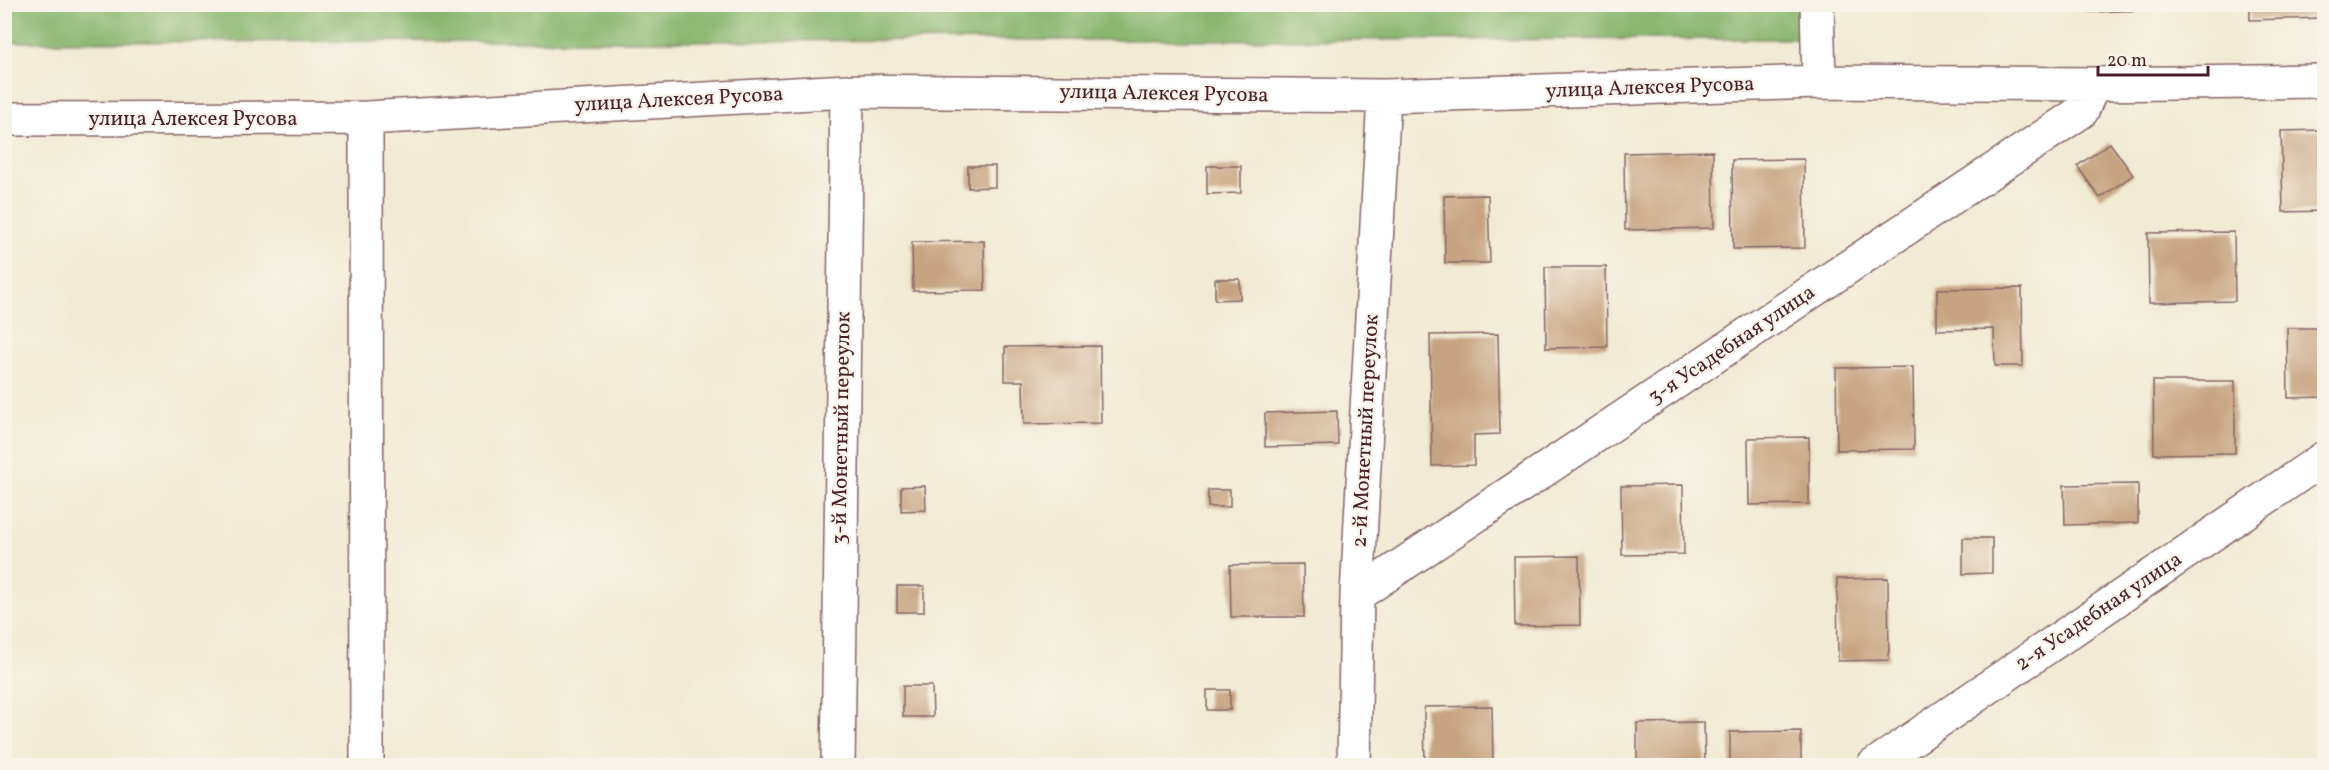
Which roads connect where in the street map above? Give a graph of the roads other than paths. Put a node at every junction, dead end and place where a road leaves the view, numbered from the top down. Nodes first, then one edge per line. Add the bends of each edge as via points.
1 (1817, 4) edge
2 (2325, 81) edge
3 (1819, 82) junction
4 (2093, 84) junction
5 (847, 91) junction
6 (1384, 96) junction
7 (366, 118) junction
8 (4, 119) edge
9 (2325, 458) edge
10 (1358, 595) junction
11 (367, 765) edge
12 (838, 765) edge
13 (1354, 765) edge
14 (1873, 765) edge

1 - 3 street
2 - 4 street, улица Алексея Русова
3 - 4 street, улица Алексея Русова
3 - 6 street, улица Алексея Русова
4 - 10 street, 3-я Усадебная улица via 2082,111
5 - 6 street, улица Алексея Русова
5 - 7 street, улица Алексея Русова
5 - 12 street, 3-й Монетный переулок
6 - 10 street, 2-й Монетный переулок
7 - 8 street, улица Алексея Русова
7 - 11 street
9 - 14 street, 2-я Усадебная улица
10 - 13 street, 2-й Монетный переулок

